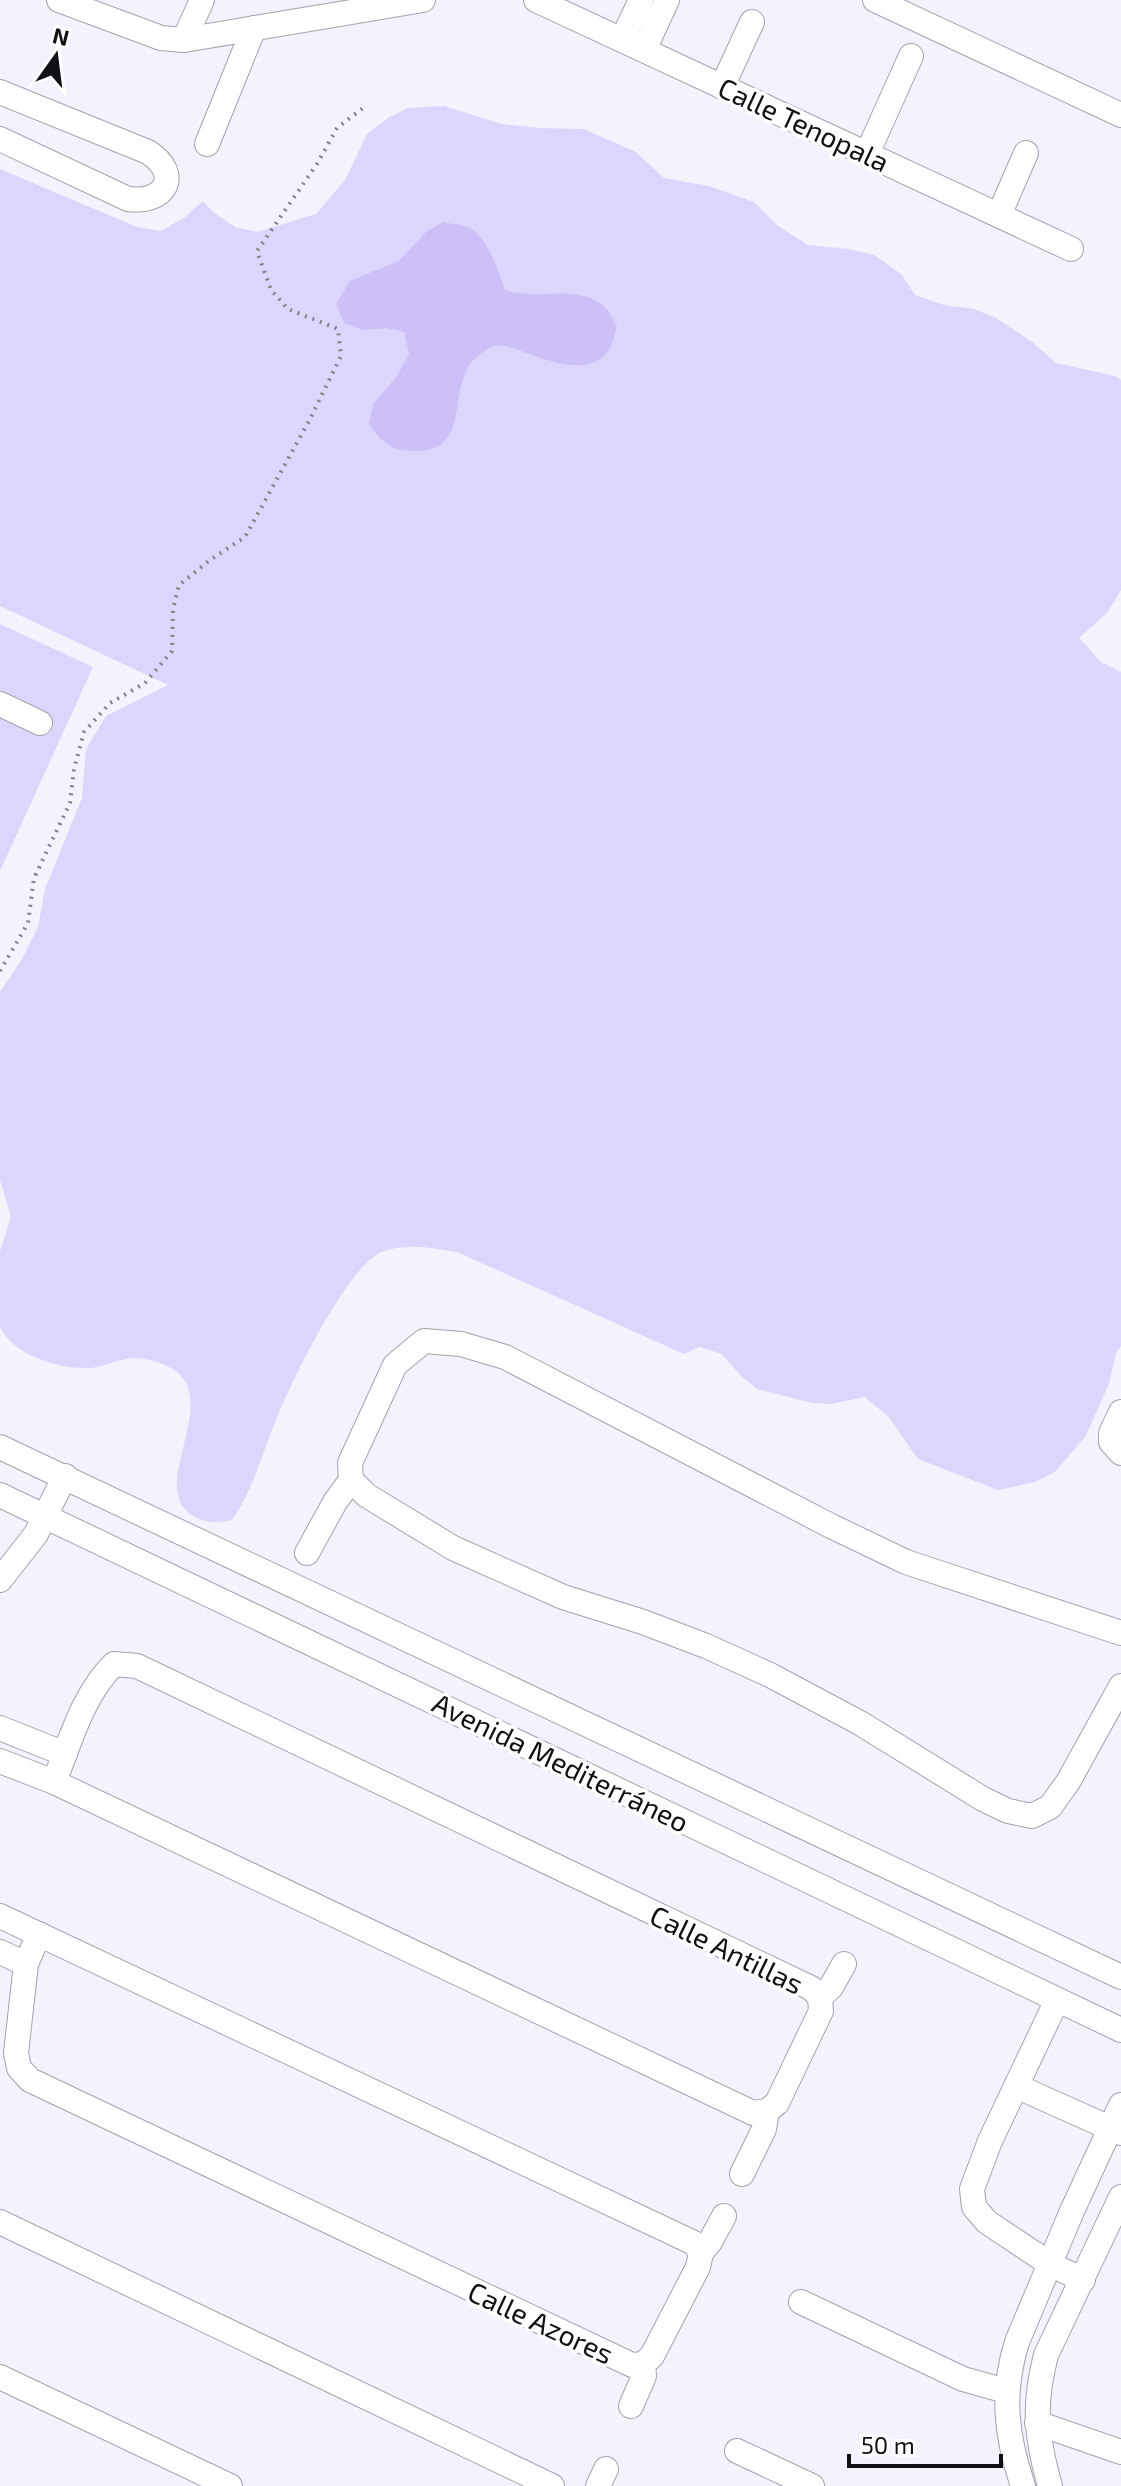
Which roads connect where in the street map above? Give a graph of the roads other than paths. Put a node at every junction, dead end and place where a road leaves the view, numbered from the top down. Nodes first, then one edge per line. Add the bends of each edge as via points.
1 (59, 0) edge
2 (202, 0) edge
3 (423, 0) edge
4 (641, 0) edge
5 (667, 0) edge
6 (875, 0) edge
7 (545, 2) edge
8 (375, 4) edge
9 (752, 22) dead end
10 (254, 28) junction
11 (184, 40) junction
12 (622, 40) junction
13 (644, 50) junction
14 (911, 56) dead end
15 (722, 87) junction
16 (0, 92) edge
17 (1121, 115) edge
18 (0, 139) edge
19 (207, 144) dead end
20 (1026, 153) dead end
21 (867, 154) junction
22 (999, 215) junction
23 (1071, 249) dead end
24 (3, 712) edge
25 (40, 723) dead end
26 (1121, 1412) edge
27 (0, 1447) edge
28 (1121, 1453) edge
29 (65, 1476) junction
30 (351, 1480) junction
31 (0, 1495) edge
32 (45, 1516) junction
33 (11, 1552) edge
34 (307, 1553) dead end
35 (0, 1580) edge
36 (1121, 1633) edge
37 (1121, 1686) edge
38 (0, 1728) edge
39 (65, 1754) junction
40 (0, 1761) edge
41 (54, 1782) junction
42 (0, 1916) edge
43 (39, 1934) junction
44 (0, 1952) edge
45 (26, 1964) junction
46 (844, 1964) dead end
47 (1121, 1977) edge
48 (820, 1997) junction
49 (1057, 2000) junction
50 (1121, 2030) edge
51 (1016, 2086) junction
52 (1121, 2105) edge
53 (767, 2111) junction
54 (1116, 2130) edge
55 (742, 2174) dead end
56 (1121, 2197) edge
57 (1072, 2211) junction
58 (724, 2216) dead end
59 (0, 2222) edge
60 (1107, 2227) junction
61 (701, 2253) junction
62 (1050, 2264) junction
63 (1083, 2280) junction
64 (801, 2302) dead end
65 (643, 2364) junction
66 (0, 2377) edge
67 (1006, 2391) junction
68 (631, 2406) dead end
69 (1037, 2423) junction
70 (737, 2451) dead end
71 (1121, 2452) edge
72 (230, 2486) edge
73 (552, 2486) edge
74 (812, 2486) edge
75 (1023, 2486) edge
76 (1050, 2486) edge

1 - 11 street via 161,38
2 - 11 street
3 - 8 street
4 - 12 street
5 - 13 street
6 - 17 street
7 - 12 street, Calle Tenopala
8 - 10 street
9 - 15 street
10 - 11 street
10 - 19 street
12 - 13 street, Calle Tenopala
13 - 15 street, Calle Tenopala
14 - 21 street
15 - 21 street, Calle Tenopala
16 - 18 street via 148,152 161,160 166,184 159,195 145,201 128,199
20 - 22 street
21 - 22 street, Calle Tenopala
22 - 23 street, Calle Tenopala
24 - 25 street
26 - 28 street via 1111,1433 1111,1442
27 - 29 street, Avenida Mediterráneo
29 - 32 street
29 - 47 street, Avenida Mediterráneo
30 - 34 street
30 - 36 street via 350,1463 395,1365 424,1341 461,1344 505,1357 906,1562
30 - 37 street via 366,1495 453,1548 563,1597 694,1641 770,1675 1008,1811 1032,1816 1050,1807
31 - 32 street, Avenida Mediterráneo
32 - 33 street via 36,1534
32 - 49 street, Avenida Mediterráneo
33 - 35 street
38 - 39 street
39 - 41 street, Calle Antillas
39 - 48 street, Calle Antillas via 100,1678 114,1664 137,1666 811,1988
40 - 41 street
41 - 53 street via 753,2113
42 - 43 street
43 - 45 street, Calle Azores
43 - 61 street via 694,2243
44 - 45 street
45 - 65 street, Calle Azores via 16,2053 19,2068 30,2080 632,2365
46 - 48 street
48 - 53 street, Calle Antillas via 821,2011 777,2103
49 - 50 street, Avenida Mediterráneo
49 - 51 street
51 - 54 street
51 - 62 street via 972,2189 974,2207 987,2222
52 - 54 street
53 - 55 street, Calle Antillas
54 - 57 street
56 - 60 street
57 - 60 street
57 - 62 street
58 - 61 street, Calle Azores
59 - 73 street
60 - 63 street
61 - 65 street, Calle Azores via 652,2356
62 - 63 street
62 - 67 street via 1010,2362
63 - 69 street via 1046,2355
64 - 67 street via 963,2379
65 - 68 street via 644,2376
66 - 72 street
67 - 75 street
69 - 71 street
69 - 76 street
70 - 74 street

